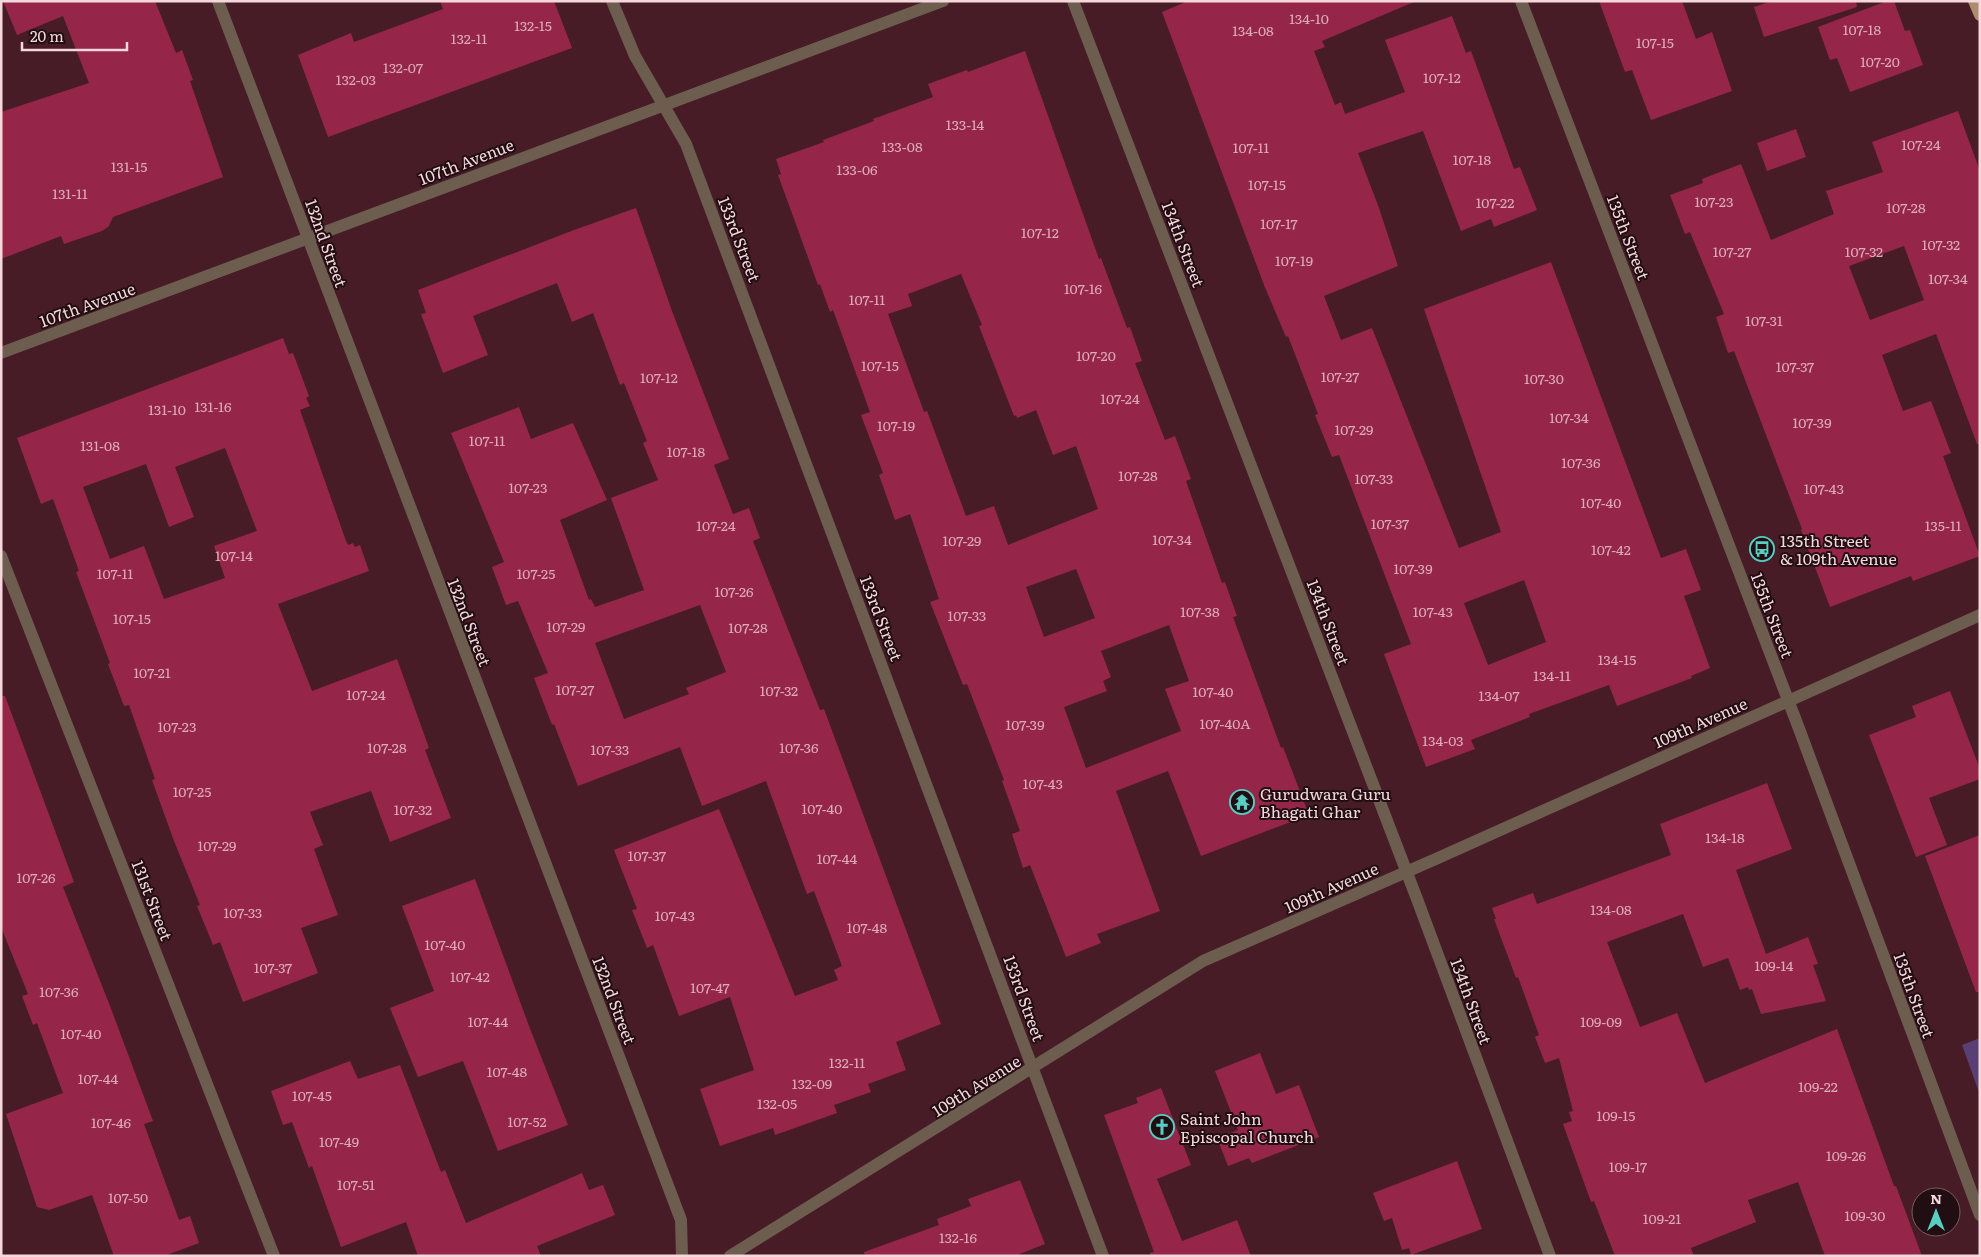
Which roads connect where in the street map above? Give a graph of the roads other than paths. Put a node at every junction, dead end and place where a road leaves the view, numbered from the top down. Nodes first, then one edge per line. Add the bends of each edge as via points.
1 (218, 1) edge
2 (612, 1) edge
3 (943, 1) edge
4 (1074, 1) edge
5 (1521, 1) edge
6 (1974, 1) edge
7 (1980, 15) edge
8 (664, 105) junction
9 (308, 238) junction
10 (1, 353) edge
11 (1, 556) edge
12 (1980, 615) edge
13 (1788, 701) junction
14 (1407, 872) junction
15 (1033, 1068) junction
16 (1980, 1215) edge
17 (274, 1256) edge
18 (682, 1256) edge
19 (730, 1256) edge
20 (1103, 1256) edge
21 (1550, 1256) edge

1 - 9 street, 132nd Street
2 - 8 street, 133rd Street via 635,56
3 - 8 street, 107th Avenue
4 - 14 street, 134th Street
5 - 13 street, 135th Street
6 - 7 main road
8 - 9 street, 107th Avenue
8 - 15 street, 133rd Street via 690,153
9 - 10 street, 107th Avenue
9 - 18 street, 132nd Street via 681,1220
11 - 17 street, 131st Street
12 - 13 street, 109th Avenue
13 - 14 street, 109th Avenue
13 - 16 street, 135th Street
14 - 15 street, 109th Avenue via 1203,961
14 - 21 street, 134th Street
15 - 19 street, 109th Avenue
15 - 20 street, 133rd Street

